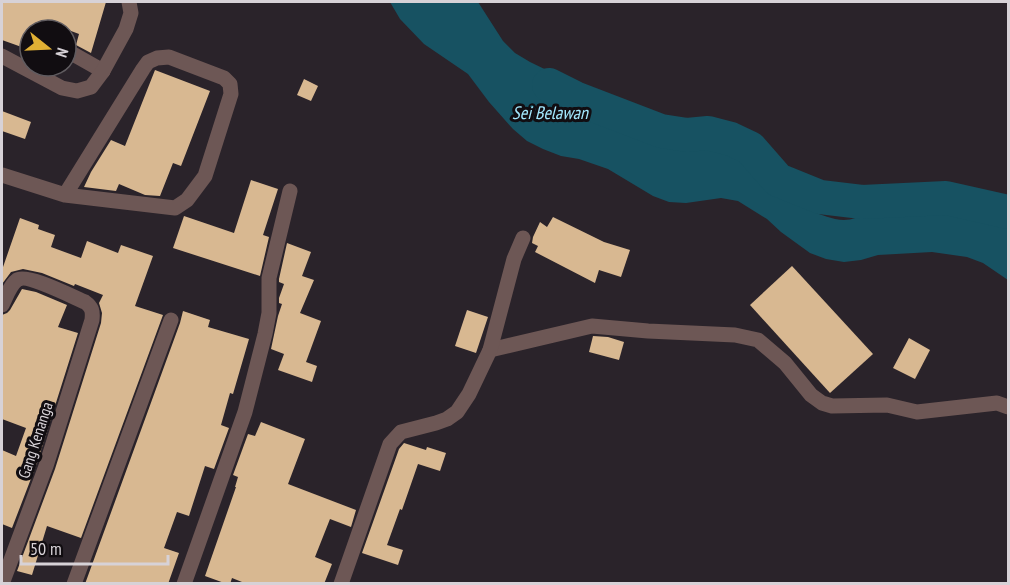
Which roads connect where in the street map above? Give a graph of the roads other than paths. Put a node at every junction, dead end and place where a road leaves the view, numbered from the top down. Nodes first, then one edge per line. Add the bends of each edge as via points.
1 (129, 2) edge
2 (2, 56) edge
3 (78, 57) edge
4 (18, 63) edge
5 (103, 71) junction
6 (46, 78) edge
7 (2, 176) edge
8 (290, 190) dead end
9 (65, 195) junction
10 (523, 238) dead end
11 (2, 305) edge
12 (171, 320) dead end
13 (490, 350) junction
14 (1008, 407) edge
15 (2, 584) edge
16 (74, 584) edge
17 (183, 584) edge
18 (341, 584) edge

1 - 5 street via 131,13 126,29
2 - 4 street
3 - 5 street
5 - 6 street via 91,87 77,91 62,88
7 - 9 street
8 - 17 street via 269,278 266,334 245,412
9 - 9 street via 175,208 187,200 205,176 231,94 230,84 224,78 170,57 148,62
10 - 13 street
11 - 15 street, Gang Kenanga via 13,284 23,277 75,297 91,306 93,312 46,466
12 - 16 street
13 - 14 street via 592,326 735,335 758,340 785,363 811,395 832,406 886,405 917,412 997,403
13 - 18 street via 457,412 436,423 401,432 390,444

